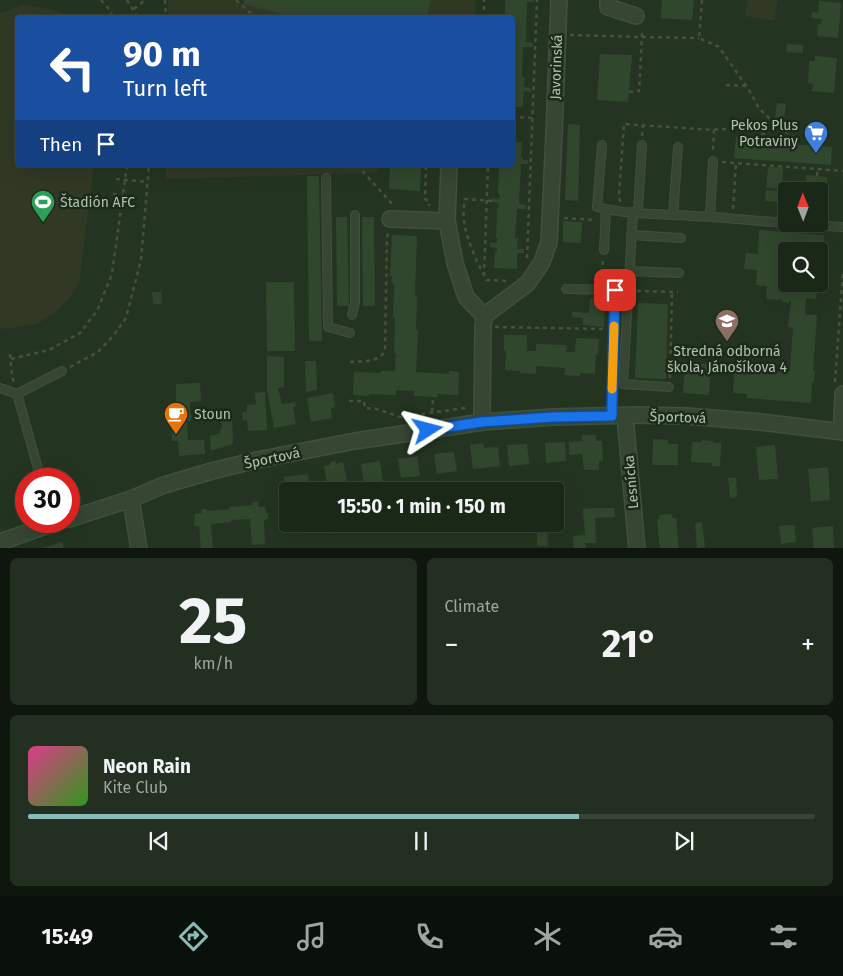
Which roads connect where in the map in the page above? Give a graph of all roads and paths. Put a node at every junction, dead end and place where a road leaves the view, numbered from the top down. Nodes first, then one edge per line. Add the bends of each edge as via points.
1 (101, 0) edge
2 (127, 0) edge
3 (145, 0) edge
4 (165, 0) edge
5 (236, 0) edge
6 (484, 0) edge
7 (536, 0) edge
8 (559, 0) edge
9 (608, 0) edge
10 (702, 0) edge
11 (245, 8) junction
12 (134, 9) junction
13 (112, 15) edge
14 (137, 15) edge
15 (166, 15) edge
16 (250, 15) edge
17 (253, 15) edge
18 (484, 15) edge
19 (639, 22) joint
20 (557, 35) junction
21 (642, 37) junction
22 (700, 38) junction
23 (726, 85) dead end
24 (746, 86) junction
25 (629, 92) dead end
26 (515, 117) edge
27 (534, 118) junction
28 (714, 130) dead end
29 (767, 135) dead end
30 (794, 138) dead end
31 (602, 145) dead end
32 (642, 145) dead end
33 (678, 147) dead end
34 (713, 161) joint
35 (736, 163) junction
36 (127, 167) edge
37 (149, 167) edge
38 (358, 167) edge
39 (426, 167) edge
40 (449, 167) edge
41 (488, 167) edge
42 (818, 169) junction
43 (843, 171) edge
44 (817, 176) dead end
45 (326, 178) dead end
46 (116, 179) dead end
47 (125, 180) junction
48 (148, 182) junction
49 (113, 194) dead end
50 (123, 195) junction
51 (487, 200) junction
52 (492, 201) dead end
53 (606, 209) junction
54 (635, 212) junction
55 (355, 215) dead end
56 (673, 215) junction
57 (710, 216) junction
58 (391, 219) joint
59 (407, 219) junction
60 (732, 219) junction
61 (429, 220) junction
62 (447, 221) junction
63 (778, 222) edge
64 (828, 226) edge
65 (843, 227) edge
66 (631, 235) junction
67 (681, 238) dead end
68 (485, 245) junction
69 (490, 245) dead end
70 (604, 250) joint
71 (527, 260) dead end
72 (630, 271) junction
73 (843, 271) edge
74 (680, 273) dead end
75 (484, 276) junction
76 (515, 281) dead end
77 (566, 289) dead end
78 (600, 290) junction
79 (628, 291) junction
80 (672, 292) junction
81 (678, 292) dead end
82 (352, 315) dead end
83 (483, 321) junction
84 (614, 329) junction
85 (350, 332) dead end
86 (10, 354) dead end
87 (11, 359) junction
88 (350, 362) dead end
89 (62, 371) joint
90 (12, 376) dead end
91 (669, 387) joint
92 (0, 388) edge
93 (839, 391) edge
94 (17, 394) junction
95 (433, 397) dead end
96 (349, 401) dead end
97 (432, 412) dead end
98 (619, 416) junction
99 (400, 417) dead end
100 (482, 422) junction
101 (843, 427) edge
102 (843, 432) edge
103 (38, 468) edge
104 (131, 499) junction
105 (80, 515) edge
106 (26, 533) edge
107 (0, 542) edge
108 (139, 548) edge
109 (637, 548) edge

1 - 13 path
2 - 12 path
3 - 12 path
4 - 15 path
5 - 11 path
6 - 18 path
7 - 27 path
8 - 20 street, Javorinská
9 - 19 street via 608,7
10 - 22 path
11 - 16 path
11 - 17 path
12 - 14 path
19 - 21 path
20 - 21 path
20 - 83 street, Javorinská via 549,242 542,262 528,283
21 - 22 path
21 - 25 path via 639,91
22 - 24 path via 719,47
23 - 24 path
24 - 30 path via 759,108
26 - 27 path
27 - 71 path
28 - 29 path via 755,131
31 - 53 lane via 597,207
32 - 54 lane
33 - 56 lane
34 - 35 path
34 - 57 lane
35 - 42 path
35 - 60 path
36 - 47 path
37 - 48 path
38 - 59 path
39 - 61 path via 425,199 429,202
40 - 62 street
41 - 51 path
42 - 43 path
42 - 44 path
45 - 85 lane via 328,327
46 - 47 path
47 - 48 path
47 - 50 path
48 - 89 path via 141,260 126,318 98,352
49 - 50 path
50 - 87 path via 112,274 97,311 80,333 49,350
51 - 52 path
51 - 68 path
51 - 75 path via 465,200 464,220 468,239
53 - 54 lane
53 - 70 lane
54 - 56 lane
54 - 66 lane
55 - 82 lane via 355,304
56 - 57 lane
57 - 60 lane
58 - 59 street
58 - 88 path via 391,230 387,236 385,351 373,360
59 - 61 street
60 - 63 lane
61 - 62 street
62 - 83 street via 466,297
64 - 65 lane
66 - 67 lane
66 - 72 lane
68 - 69 path
68 - 75 path
70 - 78 path
72 - 74 lane
72 - 79 lane
73 - 93 path
75 - 76 path via 486,280
77 - 78 lane
78 - 84 lane via 615,290
79 - 80 path
79 - 91 lane via 623,384
80 - 81 path
80 - 91 path
83 - 84 path
83 - 100 street
84 - 98 lane via 612,406
86 - 87 path
87 - 90 path
89 - 94 lane
92 - 94 lane
93 - 101 street
94 - 103 lane
95 - 97 path
96 - 99 path via 364,400 366,408
98 - 100 street, Športová
98 - 102 street, Športová via 687,416
98 - 109 street, Lesnícka
100 - 104 street, Športová via 356,441 248,462 164,485
104 - 105 street, Športová
104 - 108 street
106 - 107 street, Športová

